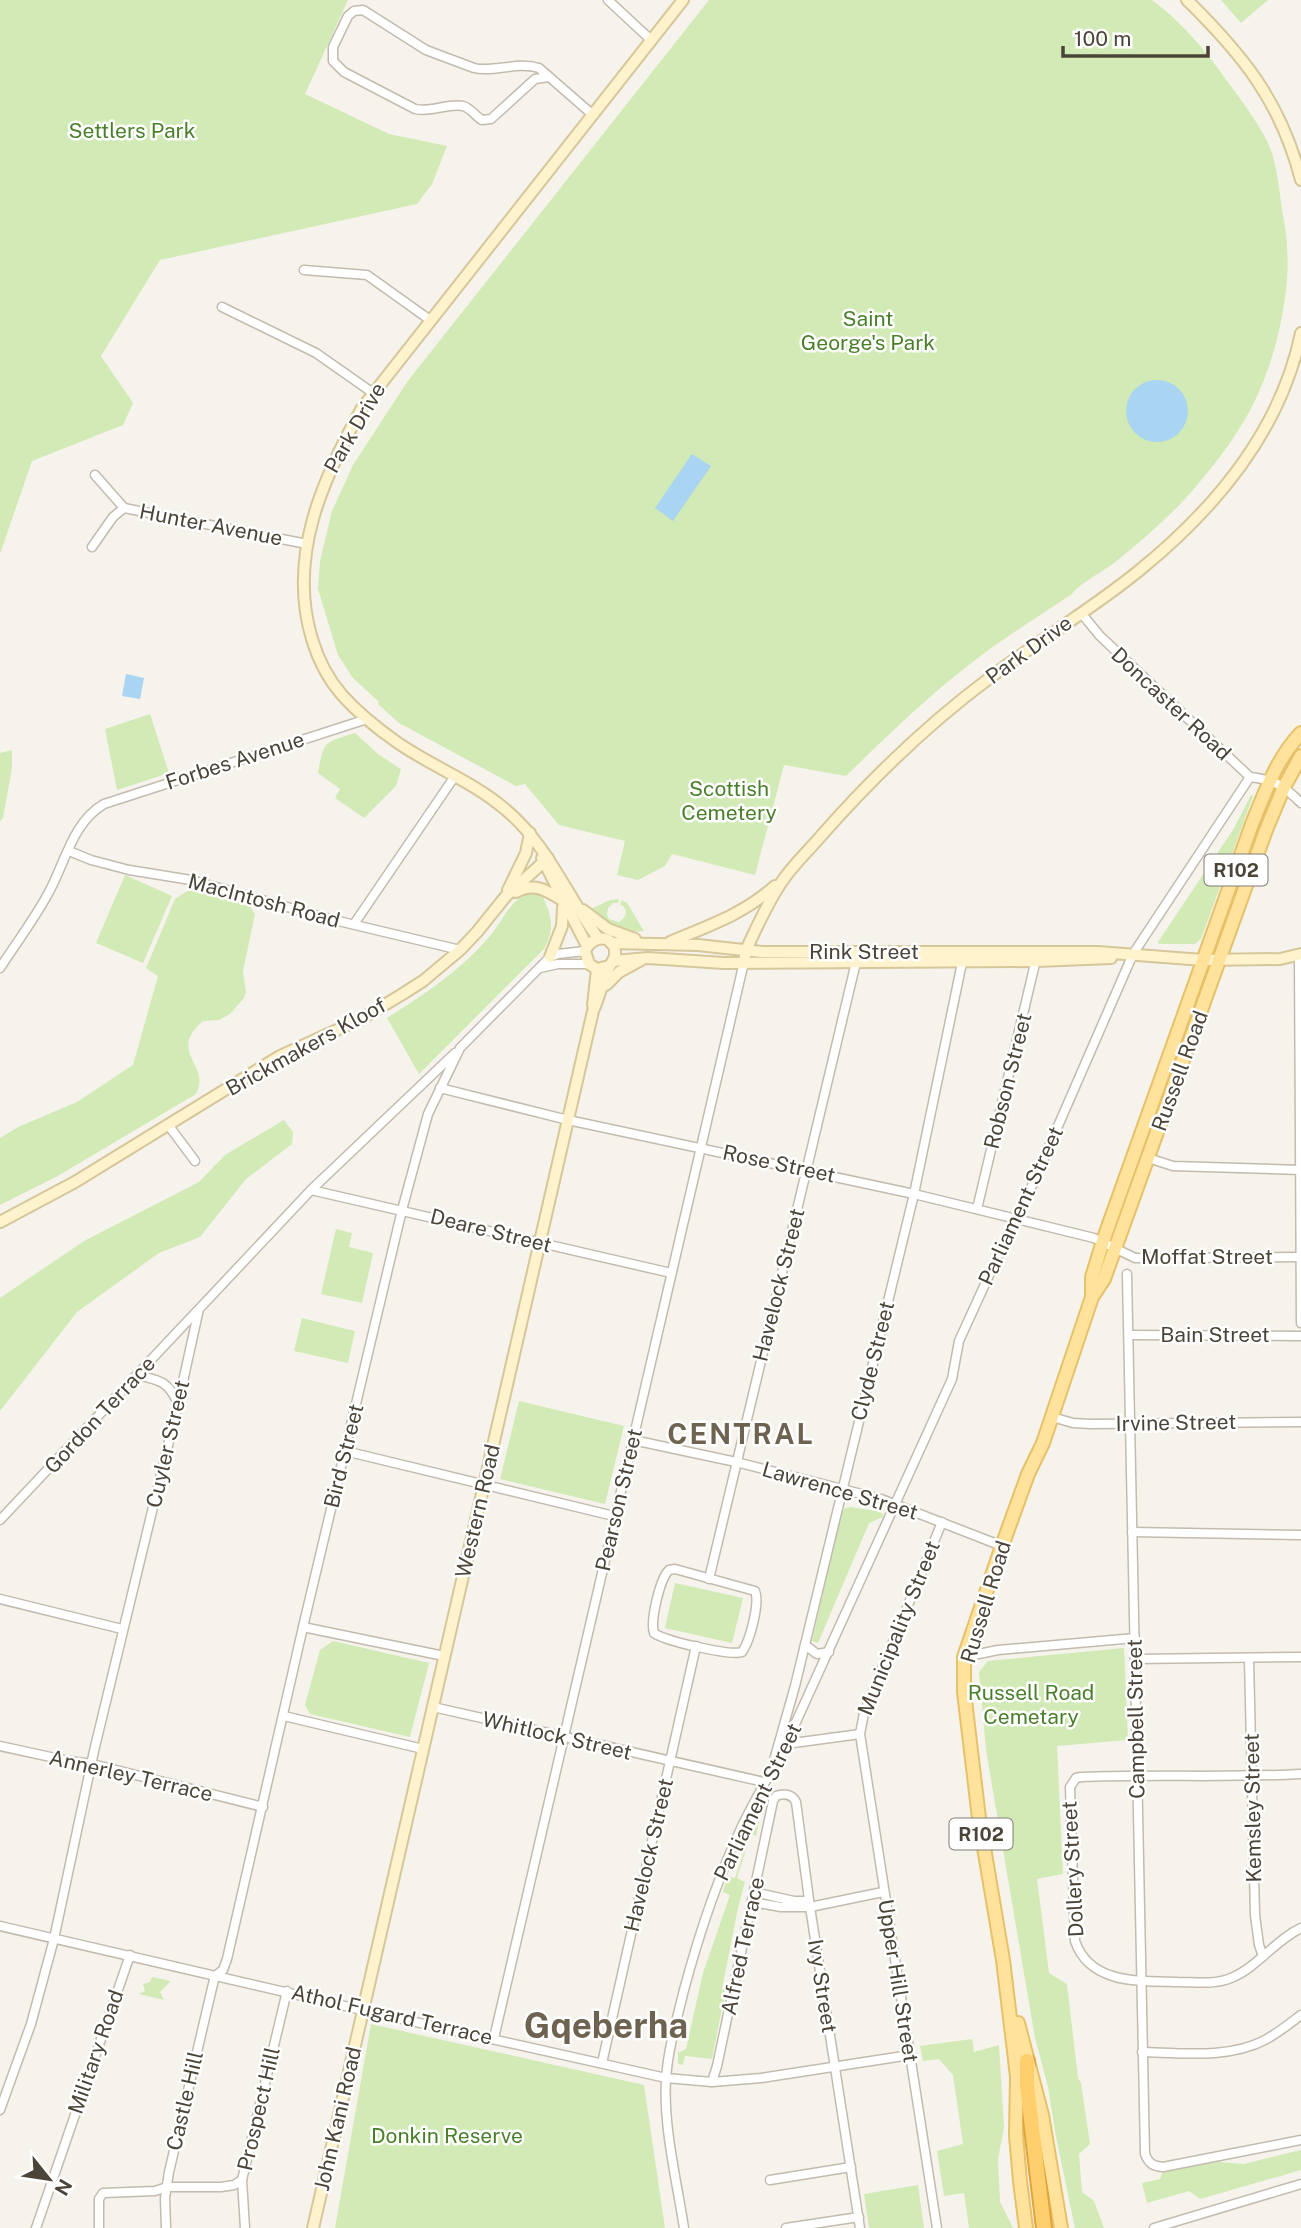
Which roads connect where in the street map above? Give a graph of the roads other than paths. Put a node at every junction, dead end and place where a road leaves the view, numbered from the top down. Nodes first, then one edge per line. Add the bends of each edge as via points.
1 (608, 0) edge
2 (683, 0) edge
3 (1187, 0) edge
4 (651, 40) junction
5 (549, 77) junction
6 (593, 115) junction
7 (1301, 180) edge
8 (304, 270) dead end
9 (222, 307) dead end
10 (430, 320) junction
11 (1301, 332) edge
12 (373, 393) junction
13 (95, 475) dead end
14 (124, 508) junction
15 (307, 544) junction
16 (92, 547) dead end
17 (1081, 613) junction
18 (367, 719) junction
19 (1301, 733) edge
20 (1301, 756) edge
21 (455, 776) junction
22 (1250, 777) junction
23 (1270, 779) junction
24 (1284, 787) junction
25 (1301, 803) edge
26 (530, 833) junction
27 (69, 851) junction
28 (545, 861) junction
29 (783, 880) junction
30 (506, 896) junction
31 (563, 902) junction
32 (577, 905) junction
33 (495, 909) junction
34 (354, 924) junction
35 (598, 938) junction
36 (611, 943) junction
37 (655, 943) junction
38 (668, 943) junction
39 (586, 948) junction
40 (460, 950) junction
41 (746, 950) junction
42 (1133, 954) junction
43 (1300, 955) edge
44 (550, 957) junction
45 (857, 957) junction
46 (963, 957) junction
47 (1037, 957) junction
48 (648, 958) junction
49 (1203, 960) junction
50 (1220, 960) junction
51 (744, 962) junction
52 (611, 963) junction
53 (593, 966) junction
54 (0, 968) edge
55 (539, 968) junction
56 (602, 990) junction
57 (593, 1012) junction
58 (460, 1048) junction
59 (440, 1088) junction
60 (568, 1120) junction
61 (169, 1126) junction
62 (701, 1147) junction
63 (1148, 1158) junction
64 (195, 1161) dead end
65 (807, 1170) junction
66 (1301, 1170) edge
67 (311, 1190) junction
68 (914, 1194) junction
69 (976, 1209) junction
70 (402, 1210) junction
71 (1016, 1219) junction
72 (0, 1222) edge
73 (1103, 1241) junction
74 (540, 1243) junction
75 (1115, 1248) junction
76 (1300, 1257) edge
77 (671, 1273) junction
78 (1127, 1274) dead end
79 (1092, 1297) junction
80 (199, 1308) junction
81 (1301, 1323) edge
82 (1129, 1335) junction
83 (1301, 1336) edge
84 (138, 1376) junction
85 (178, 1404) junction
86 (1052, 1417) junction
87 (1301, 1422) edge
88 (1131, 1424) junction
89 (632, 1440) junction
90 (345, 1451) junction
91 (736, 1462) junction
92 (484, 1486) junction
93 (842, 1488) junction
94 (895, 1504) junction
95 (614, 1516) junction
96 (0, 1521) edge
97 (942, 1522) junction
98 (1132, 1532) junction
99 (1301, 1535) edge
100 (1002, 1546) junction
101 (709, 1579) junction
102 (0, 1599) edge
103 (303, 1627) junction
104 (122, 1629) junction
105 (1135, 1638) junction
106 (805, 1645) junction
107 (696, 1646) junction
108 (829, 1652) junction
109 (444, 1656) junction
110 (964, 1657) junction
111 (1301, 1657) edge
112 (1249, 1658) junction
113 (1135, 1659) junction
114 (433, 1707) junction
115 (284, 1716) junction
116 (860, 1734) junction
117 (564, 1737) junction
118 (786, 1744) junction
119 (0, 1746) edge
120 (423, 1749) junction
121 (671, 1762) junction
122 (92, 1764) junction
123 (772, 1768) junction
124 (1138, 1774) junction
125 (1301, 1774) edge
126 (1252, 1777) junction
127 (764, 1782) junction
128 (796, 1806) joint
129 (262, 1807) junction
130 (883, 1892) junction
131 (753, 1897) junction
132 (810, 1904) junction
133 (0, 1926) edge
134 (1301, 1928) edge
135 (54, 1939) junction
136 (130, 1955) junction
137 (1263, 1956) junction
138 (1003, 1960) junction
139 (215, 1976) junction
140 (1141, 1981) junction
141 (287, 1991) junction
142 (364, 2010) junction
143 (1301, 2015) edge
144 (494, 2038) junction
145 (1142, 2052) junction
146 (910, 2055) junction
147 (1027, 2061) junction
148 (602, 2063) junction
149 (835, 2066) junction
150 (1017, 2077) joint
151 (666, 2078) junction
152 (712, 2082) junction
153 (0, 2110) edge
154 (1301, 2140) edge
155 (850, 2167) junction
156 (242, 2179) junction
157 (769, 2180) dead end
158 (1301, 2184) edge
159 (167, 2187) junction
160 (859, 2217) junction
161 (1037, 2224) edge
162 (36, 2228) edge
163 (99, 2228) edge
164 (166, 2228) edge
165 (245, 2228) edge
166 (313, 2228) edge
167 (684, 2228) edge
168 (786, 2228) edge
169 (860, 2228) edge
170 (936, 2228) edge
171 (1062, 2228) edge
172 (1154, 2228) edge

1 - 4 street
2 - 4 street, Park Drive
3 - 7 street via 1233,47 1259,83 1281,122
4 - 6 street, Park Drive
5 - 5 street via 535,79 491,119 482,120 462,106 415,109 344,72 335,65 332,53 345,19 360,10 446,59 478,70 532,66
5 - 6 street
6 - 10 street, Park Drive
8 - 10 street via 367,275
9 - 12 street via 316,353
10 - 12 street, Park Drive
11 - 17 street, Park Drive via 1273,416 1227,485 1158,555
12 - 15 street, Park Drive via 329,470
13 - 14 street
14 - 15 street, Hunter Avenue
14 - 16 street, Hunter Avenue
15 - 18 street, Park Drive via 303,590 316,649 341,694
17 - 22 street, Doncaster Road
17 - 29 street, Park Drive via 991,676 926,731 850,803
18 - 21 street, Park Drive
18 - 27 street, Forbes Avenue via 104,804 78,829
19 - 23 main road, R102
20 - 24 main road, R102
21 - 26 street, Park Drive via 494,800
21 - 34 street
22 - 23 street, Doncaster Road
22 - 42 street, Parliament Street
23 - 24 street
23 - 49 main road, R102
24 - 25 street
24 - 50 main road, R102
26 - 28 street, Park Drive
26 - 30 street
27 - 34 street, MacIntosh Road via 129,870 204,883
27 - 54 street via 39,910
28 - 30 street, Brickmakers Kloof
28 - 31 street, Park Drive
28 - 32 street, Park Drive
29 - 38 street via 737,914
29 - 41 street, Park Drive
30 - 33 street, Brickmakers Kloof
31 - 33 street via 530,886
31 - 39 street, Park Drive
31 - 44 street via 562,926
32 - 35 street, Park Drive
32 - 37 street via 620,935
33 - 40 street, Brickmakers Kloof
34 - 40 street, MacIntosh Road
35 - 36 street
35 - 39 street
36 - 37 street, Rink Street
36 - 52 street via 615,952
37 - 38 street, Rink Street
38 - 41 street, Rink Street
39 - 44 street
39 - 53 street
40 - 61 street, Brickmakers Kloof via 401,995 280,1056
41 - 45 street, Rink Street
41 - 51 street, Park Drive
42 - 47 street, Rink Street
42 - 49 street, Rink Street
42 - 71 street, Parliament Street
43 - 50 street, Rink Street
43 - 66 street
44 - 55 street, Bird Street
45 - 46 street, Rink Street
45 - 51 street, Rink Street
45 - 65 street, Havelock Street
46 - 47 street, Rink Street
46 - 68 street, Clyde Street
47 - 69 street, Robson Street
48 - 51 street, Rink Street
48 - 52 street, Rink Street
48 - 56 street via 619,972
49 - 50 street, Rink Street
49 - 73 main road, Russell Road / R102
50 - 63 main road, Russell Road / R102
51 - 62 street, Pearson Street
52 - 53 street
52 - 56 street, Western Road
53 - 55 street
53 - 57 street, Western Road
55 - 58 street, Bird Street
56 - 57 street, Western Road
57 - 60 street, Western Road
58 - 59 street, Bird Street
58 - 67 street
59 - 60 street, Rose Street
59 - 70 street, Bird Street via 418,1146
60 - 62 street, Rose Street
60 - 74 street, Western Road
61 - 64 street
61 - 72 street, Brickmakers Kloof
62 - 65 street, Rose Street
62 - 77 street, Pearson Street
63 - 66 street via 1173,1166
63 - 75 main road, Russell Road / R102
65 - 68 street, Rose Street
65 - 91 street, Havelock Street
66 - 76 street
67 - 70 street, Deare Street
67 - 80 street
68 - 69 street, Rose Street
68 - 93 street, Clyde Street
69 - 71 street, Rose Street
70 - 74 street, Deare Street
70 - 90 street, Bird Street
71 - 73 street, Rose Street
71 - 94 street, Parliament Street via 959,1341 952,1378
73 - 75 street, Rose Street
73 - 79 main road, Russell Road / R102 via 1092,1277
74 - 77 street, Deare Street
74 - 92 street, Western Road
75 - 76 street, Moffat Street via 1135,1258
75 - 79 main road, Russell Road / R102
76 - 81 street
77 - 89 street, Pearson Street
78 - 82 street, Campbell Street
79 - 86 main road, Russell Road / R102
80 - 84 street, Gordon Terrace
80 - 85 street, Cuyler Street
82 - 83 street, Bain Street
82 - 88 street, Campbell Street
84 - 85 street via 167,1385
84 - 96 street, Gordon Terrace
85 - 104 street, Cuyler Street
86 - 88 street, Irvine Street via 1073,1423
86 - 100 main road, Russell Road / R102
87 - 88 street, Irvine Street
88 - 98 street, Campbell Street
89 - 91 street, Lawrence Street
89 - 95 street, Pearson Street
90 - 92 street
90 - 103 street, Bird Street
91 - 93 street, Lawrence Street
91 - 101 street, Havelock Street
92 - 95 street
92 - 109 street, Western Road
93 - 94 street, Lawrence Street
93 - 106 street, Clyde Street
94 - 97 street, Lawrence Street
94 - 108 street, Parliament Street
95 - 117 street, Pearson Street
97 - 100 street, Lawrence Street
97 - 116 street, Municipality Street via 873,1690
98 - 99 street
98 - 105 street, Campbell Street
100 - 110 main road, Russell Road / R102
101 - 107 street via 669,1570 653,1620 657,1635
101 - 107 street via 753,1589 757,1601 742,1652
102 - 104 street
103 - 109 street
103 - 115 street, Bird Street
104 - 122 street, Cuyler Street
105 - 110 street
105 - 113 street, Campbell Street
106 - 108 street via 817,1654
106 - 123 street, Clyde Street
107 - 121 street, Havelock Street
108 - 118 street, Parliament Street
109 - 114 street, Western Road
110 - 138 main road, Russell Road / R102 via 977,1804
111 - 112 street
112 - 113 street
112 - 126 street, Kemsley Street
113 - 124 street, Campbell Street
114 - 117 street, Whitlock Street
114 - 120 street, Western Road
115 - 120 street
115 - 129 street, Bird Street
116 - 118 street
116 - 130 street, Upper Hill Street
117 - 121 street, Whitlock Street
117 - 144 street, Pearson Street
118 - 123 street, Parliament Street
119 - 122 street, Annerley Terrace
120 - 142 street, Western Road
121 - 127 street, Whitlock Street
121 - 148 street, Havelock Street
122 - 129 street, Annerley Terrace
122 - 135 street, Cuyler Street
123 - 127 street, Parliament Street
124 - 126 street
124 - 140 street, Campbell Street
124 - 140 street, Dollery Street via 1076,1779 1070,1787 1070,1801 1077,1949 1105,1974
125 - 126 street
126 - 137 street, Kemsley Street via 1256,1934
127 - 151 street, Parliament Street via 723,1871 703,1928 677,2018
128 - 131 street, Alfred Terrace via 785,1794 773,1801
128 - 132 street, Ivy Street
129 - 139 street, Bird Street via 227,1959
130 - 132 street
130 - 146 street, Upper Hill Street
131 - 132 street via 781,1907
131 - 152 street, Alfred Terrace
132 - 149 street, Ivy Street
133 - 135 street, Athol Fugard Terrace
134 - 137 street
135 - 136 street, Athol Fugard Terrace
135 - 153 street, Cuyler Street via 32,2024
136 - 139 street, Athol Fugard Terrace
136 - 162 street, Military Road
137 - 140 street via 1228,1980
138 - 147 main road, Russell Road
138 - 150 main road, Russell Road
139 - 141 street, Athol Fugard Terrace
139 - 159 street, Castle Hill
140 - 145 street, Campbell Street
141 - 142 street, Athol Fugard Terrace
141 - 156 street, Prospect Hill
142 - 144 street, Athol Fugard Terrace
142 - 166 street, John Kani Road
143 - 145 street via 1244,2048
144 - 148 street, Athol Fugard Terrace
145 - 154 street, Campbell Street via 1145,2154 1155,2166
146 - 149 street, Athol Fugard Terrace
146 - 170 street, Upper Hill Street
147 - 161 highway
147 - 171 main road, Russell Road via 1042,2115
148 - 151 street, Athol Fugard Terrace
149 - 152 street, Athol Fugard Terrace
149 - 155 street, Ivy Street
150 - 161 highway
151 - 152 street, Athol Fugard Terrace
151 - 167 street, Parliament Street
155 - 157 street
155 - 160 street, Ivy Street
156 - 159 street via 221,2187
156 - 165 street, Prospect Hill
158 - 172 street
159 - 163 street via 103,2193
159 - 164 street, Castle Hill
160 - 168 street
160 - 169 street, Ivy Street

